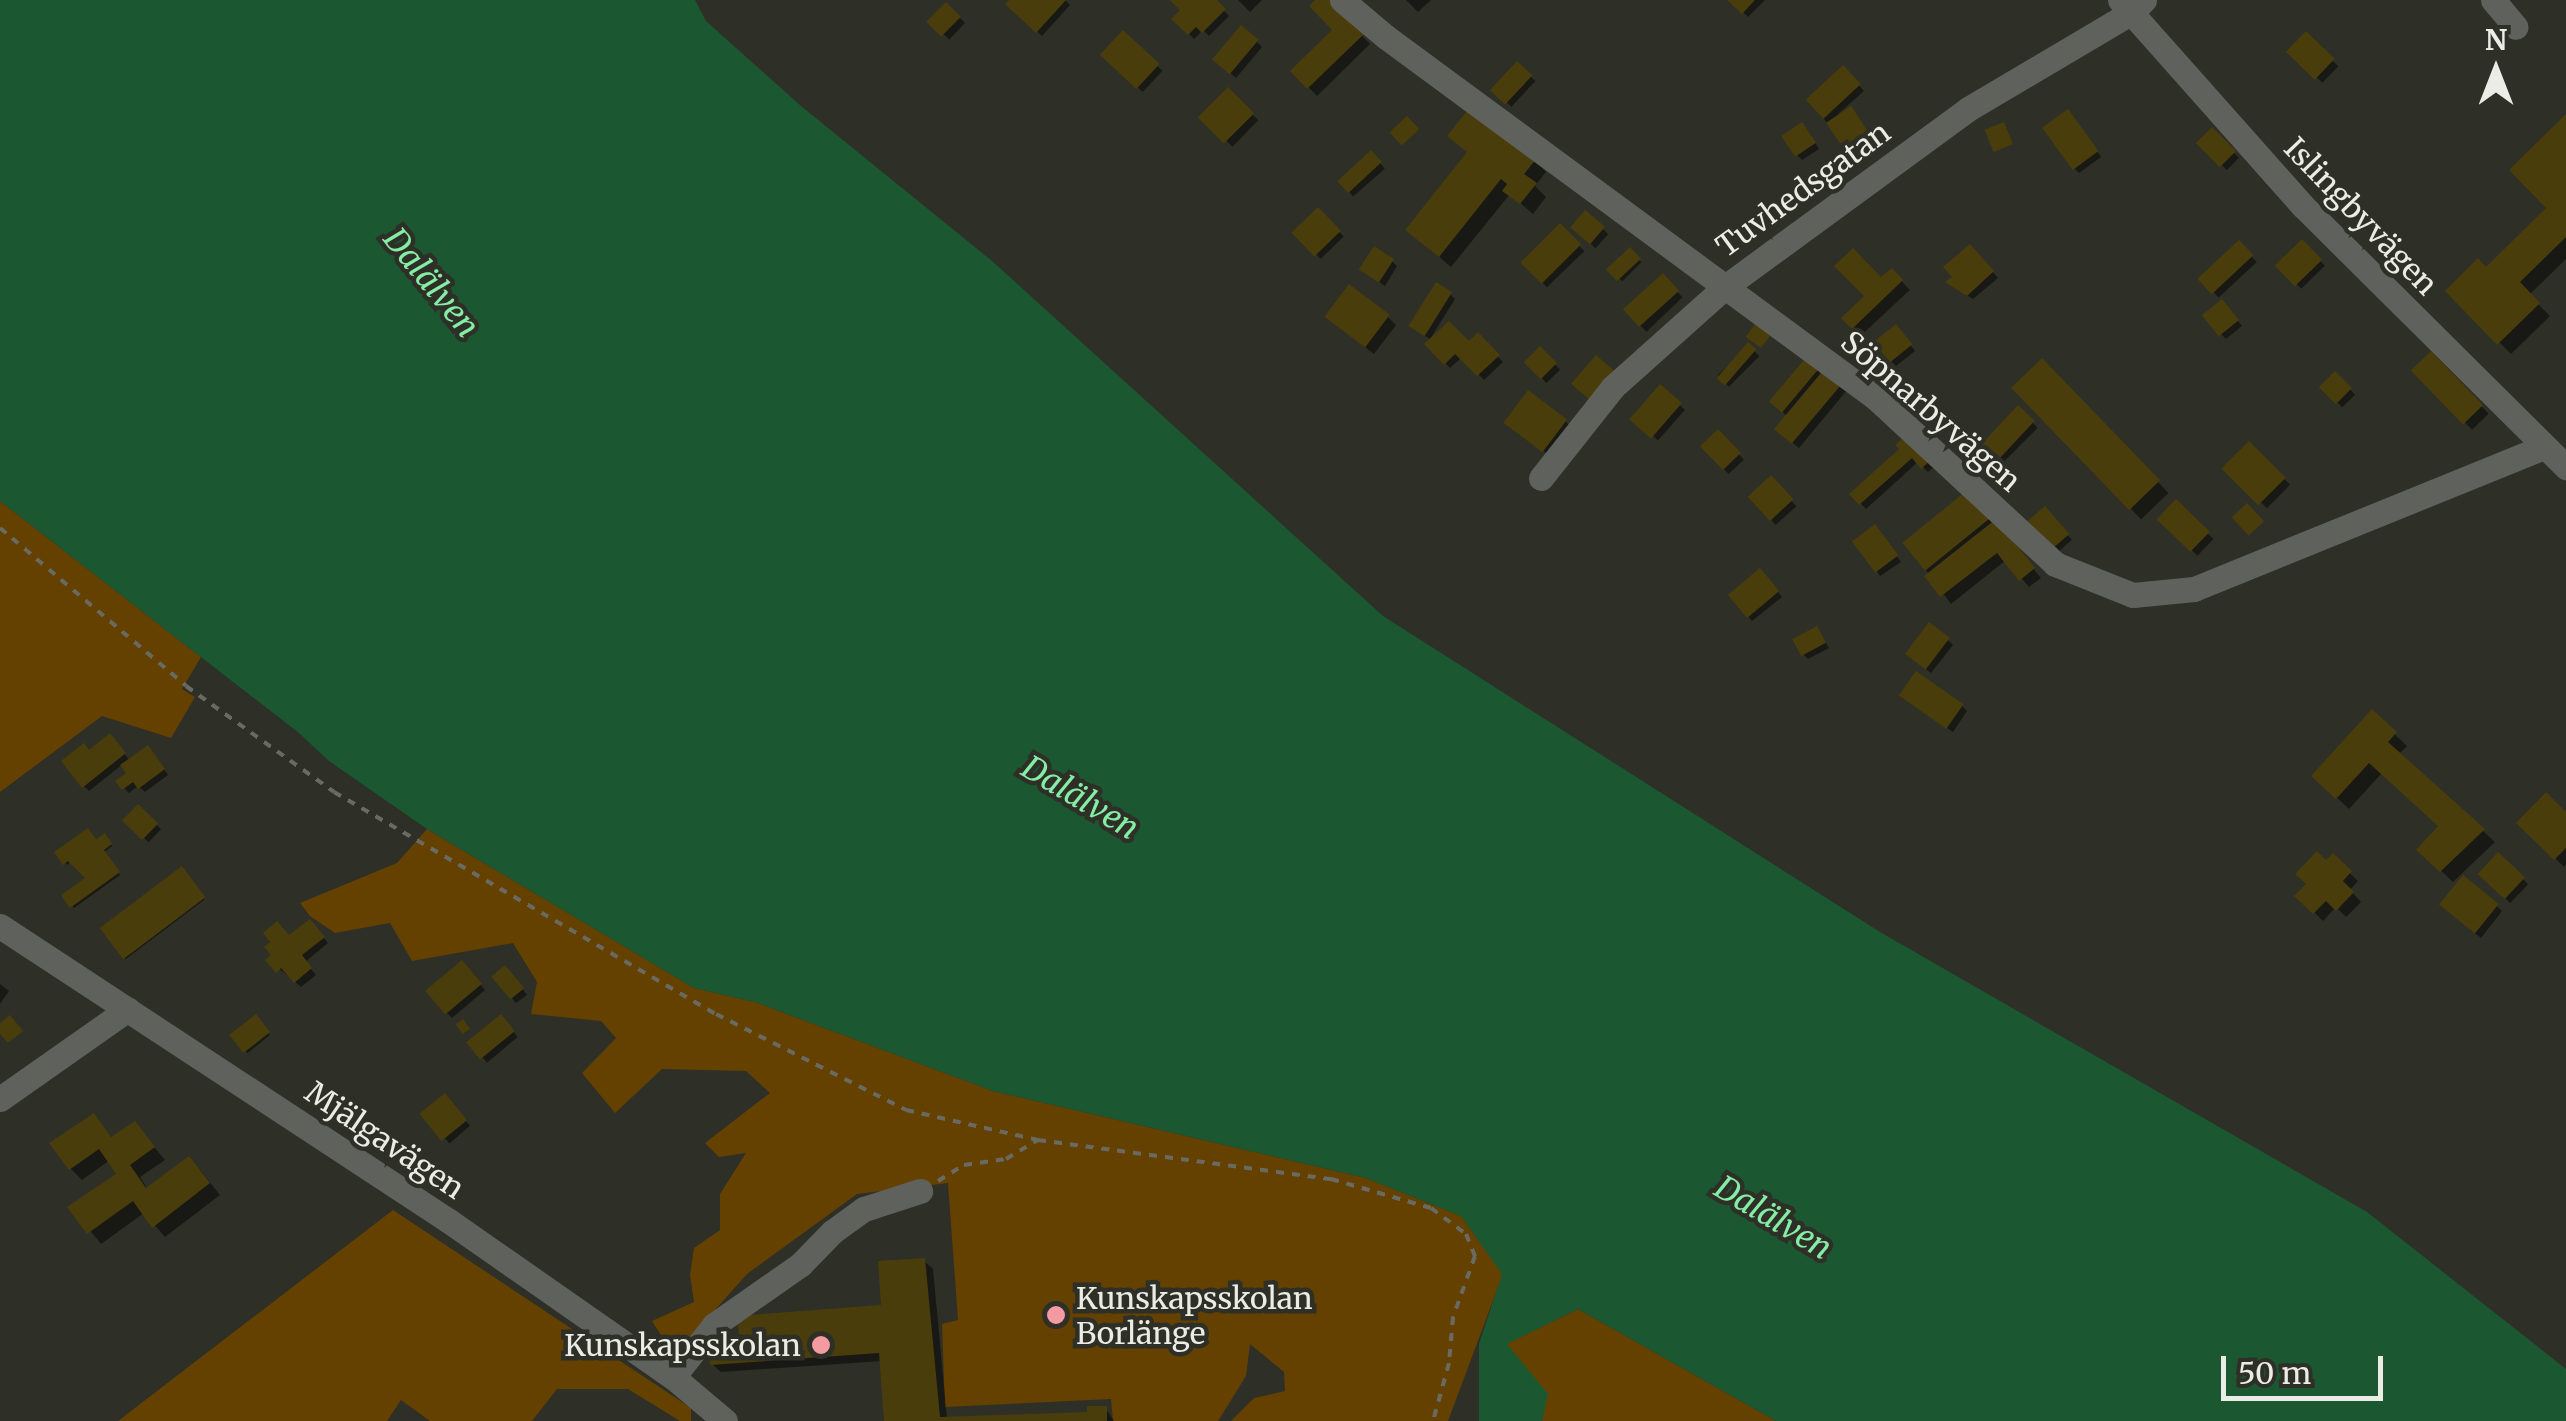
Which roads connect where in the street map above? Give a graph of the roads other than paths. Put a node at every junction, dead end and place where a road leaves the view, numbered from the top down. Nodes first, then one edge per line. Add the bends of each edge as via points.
1 (1342, 0) edge
2 (2494, 0) edge
3 (2132, 4) edge
4 (2516, 27) dead end
5 (1724, 287) junction
6 (2544, 448) junction
7 (2566, 466) edge
8 (1541, 478) dead end
9 (0, 926) edge
10 (128, 1008) junction
11 (0, 1099) edge
12 (920, 1191) road end
13 (673, 1378) junction
14 (725, 1421) edge

1 - 5 street, Söpnarbyvägen
2 - 4 street
3 - 5 street, Tuvhedsgatan via 1968,109
3 - 6 street, Islingbyvägen via 2302,206
5 - 6 street, Söpnarbyvägen via 1876,398 2055,564 2133,596 2194,589
5 - 8 street, Tuvhedsgatan via 1613,387
6 - 7 street, Islingbyvägen
9 - 10 street, Mjälgavägen
10 - 11 street
10 - 13 street, Mjälgavägen
12 - 13 street via 864,1209 832,1232 800,1264 714,1325
13 - 14 street, Mjälgavägen

